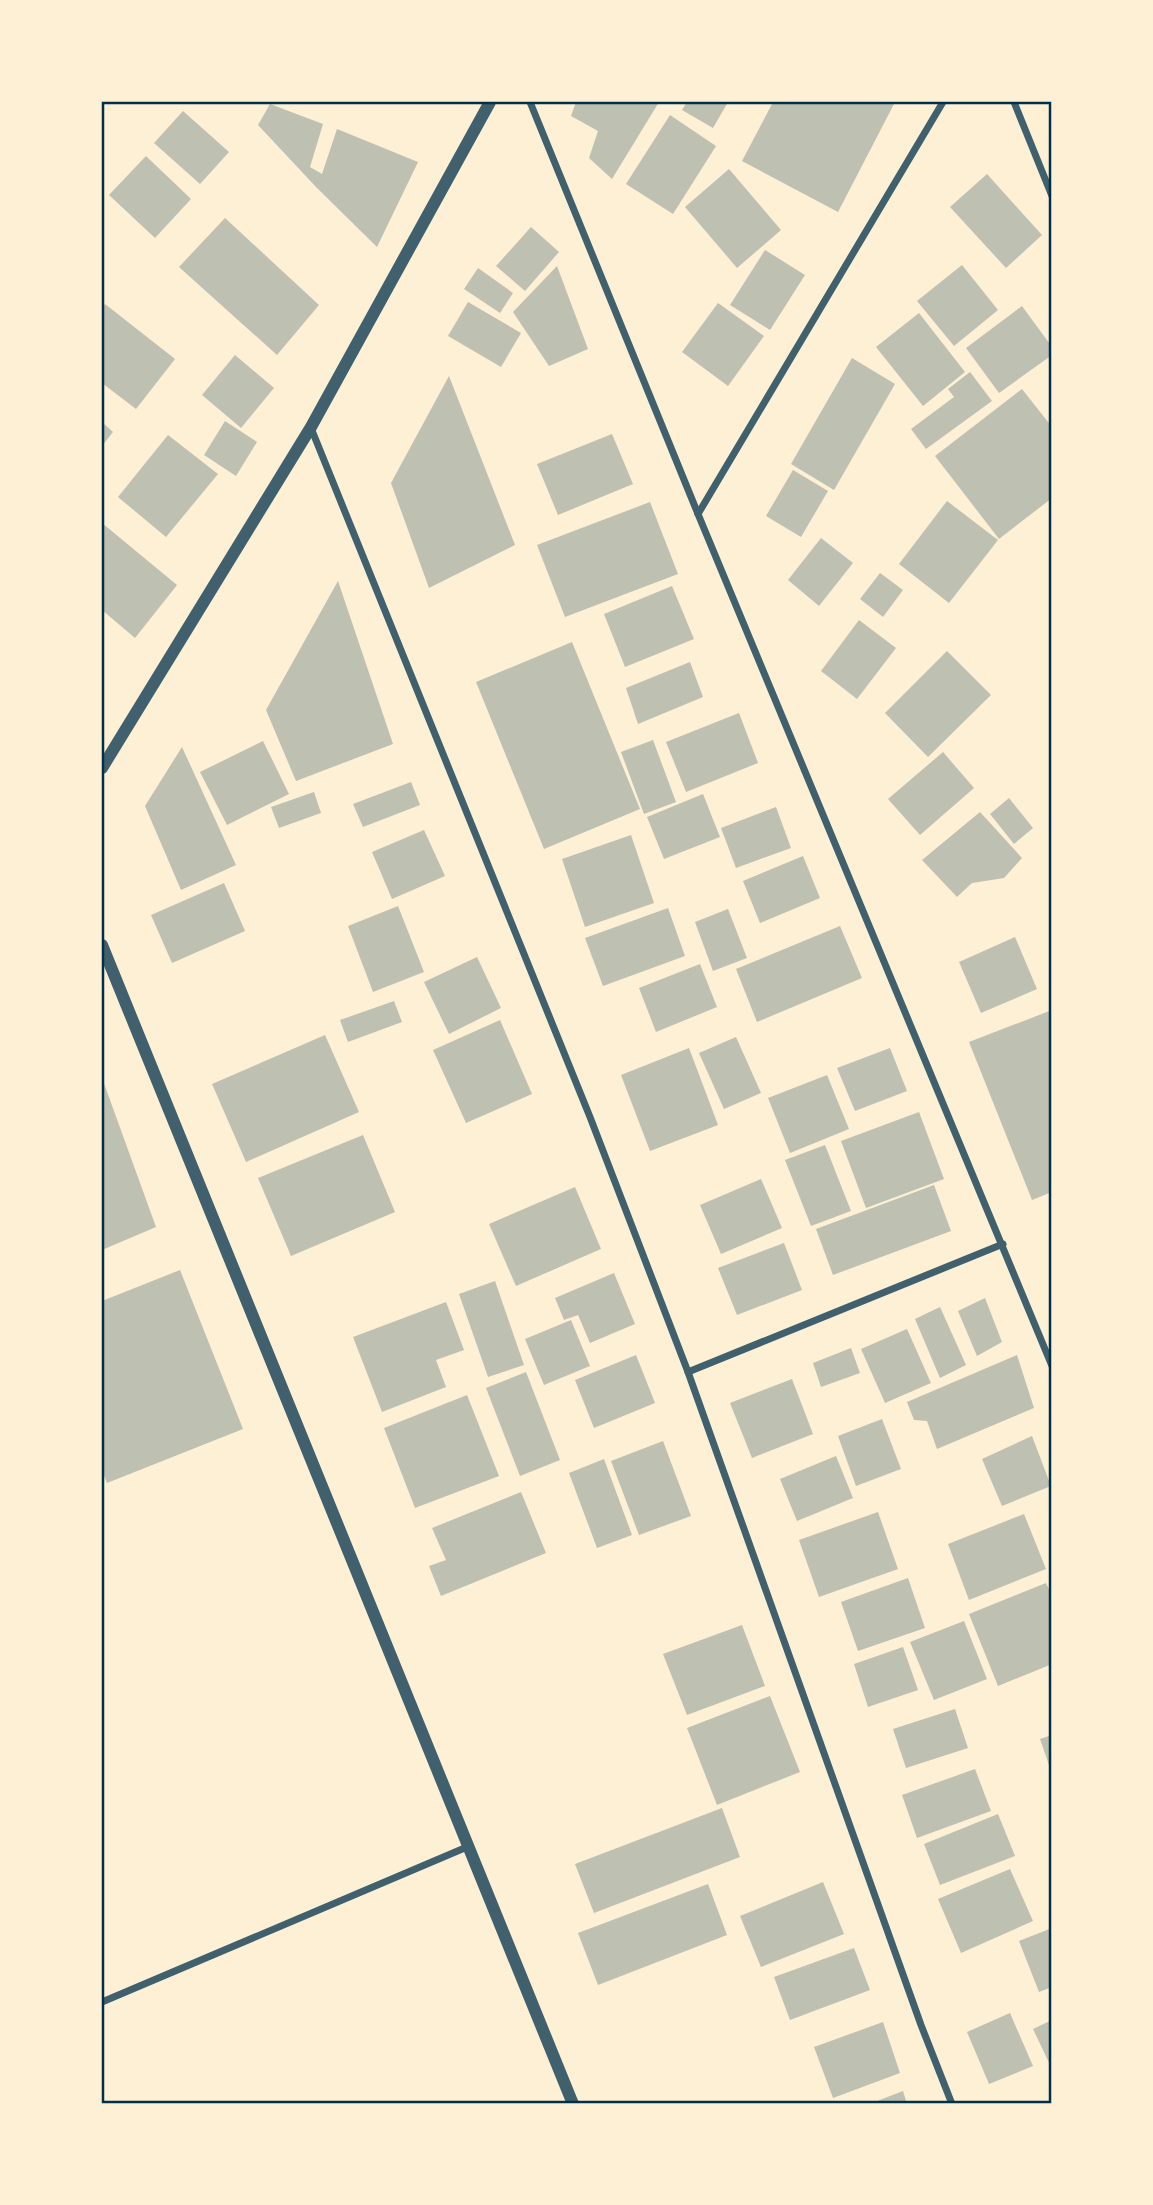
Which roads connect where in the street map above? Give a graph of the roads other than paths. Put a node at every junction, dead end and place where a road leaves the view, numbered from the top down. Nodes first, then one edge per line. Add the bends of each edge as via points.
1 (490, 102) edge
2 (530, 102) edge
3 (943, 102) edge
4 (1014, 102) edge
5 (1052, 196) edge
6 (311, 427) junction
7 (698, 514) junction
8 (102, 768) edge
9 (102, 945) edge
10 (1003, 1244) junction
11 (1052, 1366) edge
12 (688, 1372) junction
13 (467, 1847) junction
14 (102, 2002) edge
15 (573, 2104) edge
16 (952, 2104) edge

1 - 6 street
2 - 7 street
3 - 7 street
4 - 5 street
6 - 8 street
6 - 12 street via 585,1104
7 - 10 street
9 - 13 street
10 - 11 street
10 - 12 street
12 - 16 street
13 - 14 street
13 - 15 street

